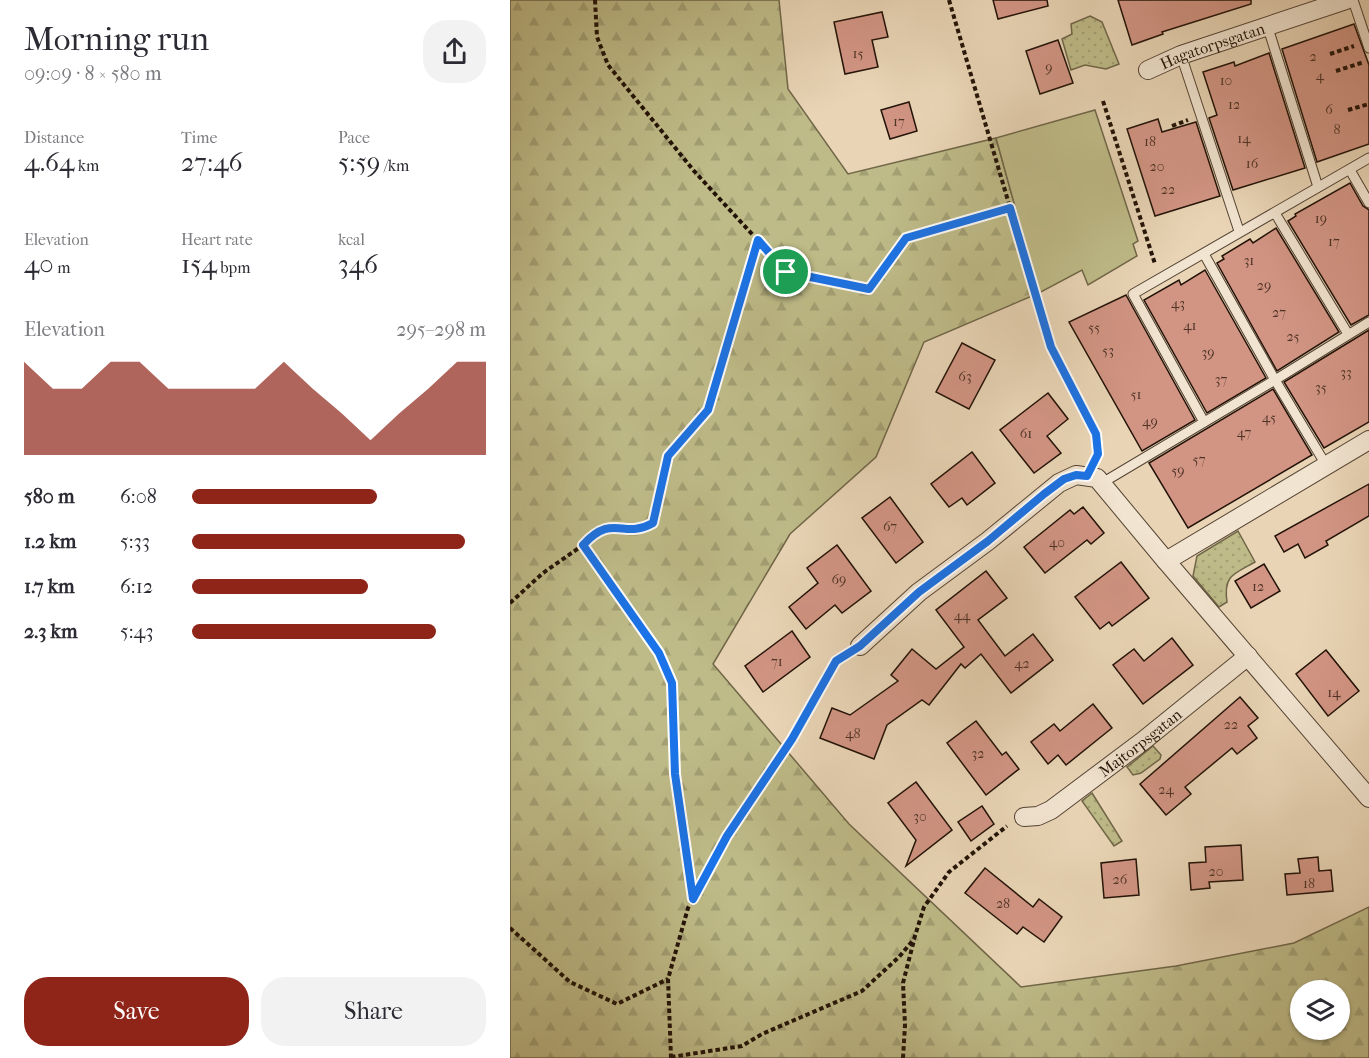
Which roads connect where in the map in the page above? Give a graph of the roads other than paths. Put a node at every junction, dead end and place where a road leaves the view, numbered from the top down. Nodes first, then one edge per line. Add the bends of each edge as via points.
1 (1346, 0) edge
2 (1353, 0) edge
3 (1268, 28) junction
4 (1368, 45) edge
5 (1181, 56) junction
6 (1148, 70) dead end
7 (1369, 158) edge
8 (1350, 170) junction
9 (1318, 187) junction
10 (1369, 203) edge
11 (1275, 213) junction
12 (1239, 231) junction
13 (1204, 254) junction
14 (1369, 322) edge
15 (1348, 334) junction
16 (1275, 380) junction
17 (1204, 422) junction
18 (1369, 440) edge
19 (1326, 465) junction
20 (1094, 480) junction
21 (1166, 561) junction
22 (860, 646) road end
23 (1248, 656) junction
24 (1369, 798) edge
25 (1024, 817) road end

1 - 3 street, Hagatorpsgatan
2 - 4 lane
3 - 5 street, Hagatorpsgatan
3 - 9 lane
5 - 6 street, Hagatorpsgatan
5 - 12 lane
7 - 8 lane
8 - 9 lane
8 - 10 lane
9 - 11 lane
11 - 12 lane
11 - 15 lane
12 - 13 lane
13 - 16 lane
13 - 17 lane via 1133,294
14 - 15 lane
15 - 16 lane
16 - 17 lane
16 - 19 lane
17 - 20 lane
18 - 19 street
19 - 21 street
20 - 21 street
20 - 22 street via 1076,475 1064,479 919,592
21 - 23 street
23 - 24 street
23 - 25 street, Majtorpsgatan via 1051,810

